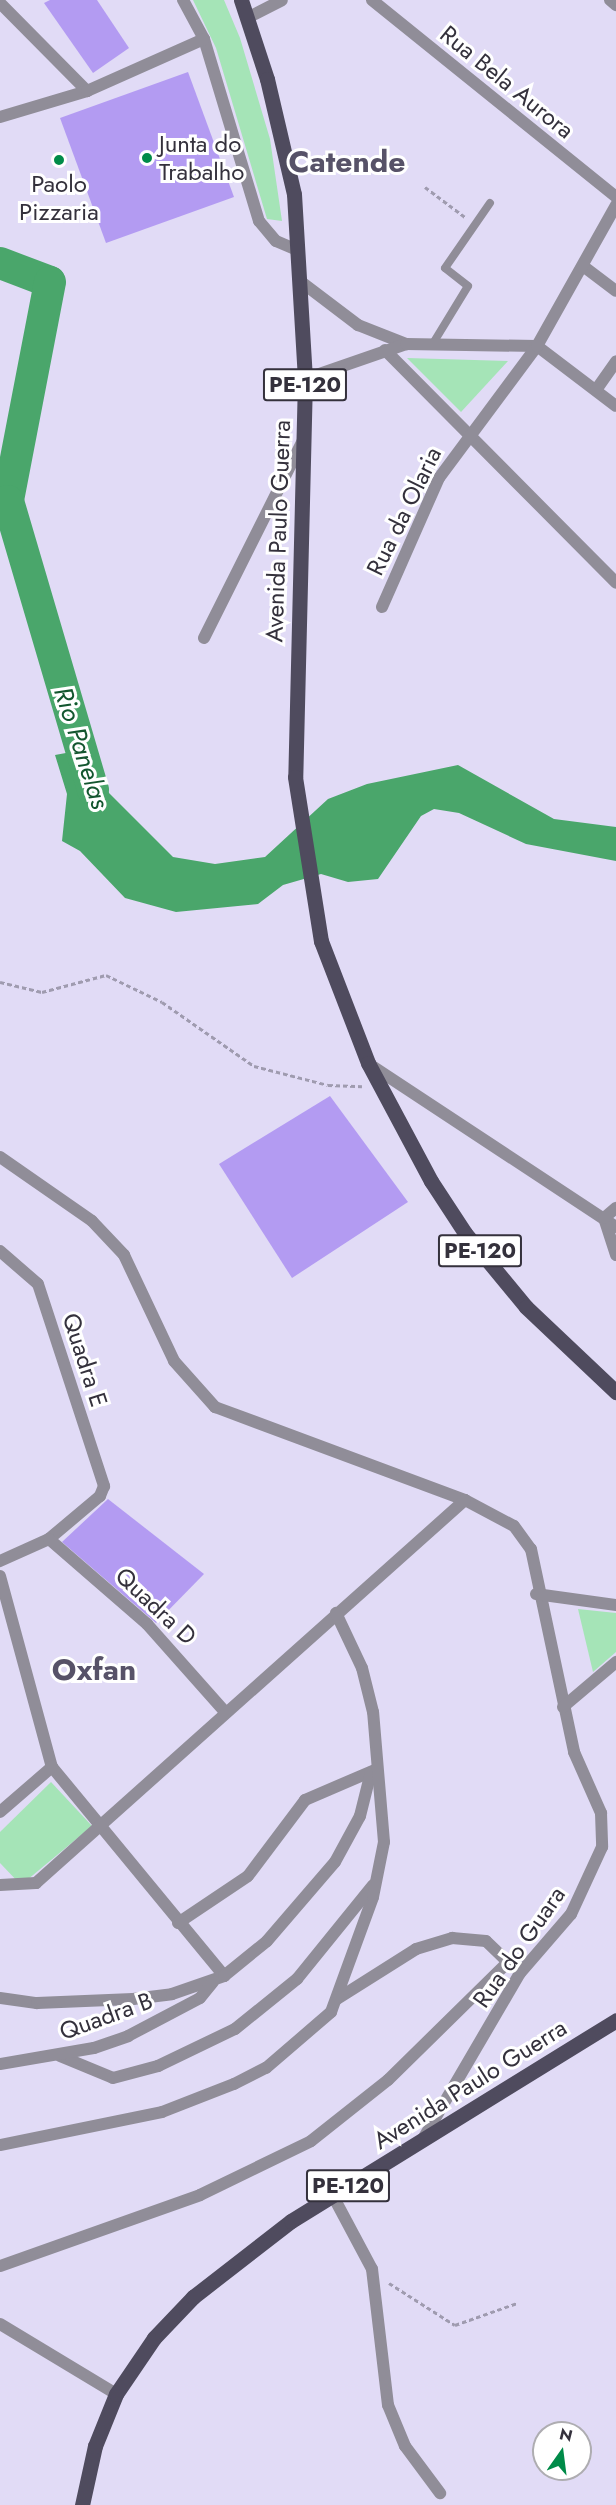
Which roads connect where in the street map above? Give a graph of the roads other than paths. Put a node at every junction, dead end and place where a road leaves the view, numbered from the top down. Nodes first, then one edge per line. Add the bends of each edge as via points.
1 (183, 0) edge
2 (241, 0) edge
3 (282, 0) edge
4 (372, 0) edge
5 (610, 0) edge
6 (0, 3) edge
7 (616, 5) edge
8 (248, 18) junction
9 (204, 39) junction
10 (87, 91) junction
11 (0, 117) edge
12 (616, 197) edge
13 (490, 203) dead end
14 (616, 205) edge
15 (297, 250) junction
16 (583, 266) junction
17 (300, 280) junction
18 (616, 291) edge
19 (406, 344) junction
20 (432, 345) junction
21 (537, 346) junction
22 (385, 350) junction
23 (616, 361) edge
24 (305, 379) junction
25 (596, 390) junction
26 (616, 406) edge
27 (466, 435) junction
28 (303, 439) junction
29 (616, 583) edge
30 (382, 607) dead end
31 (204, 638) dead end
32 (368, 1063) junction
33 (0, 1157) edge
34 (616, 1208) edge
35 (604, 1218) junction
36 (616, 1227) edge
37 (0, 1251) edge
38 (616, 1255) edge
39 (616, 1392) edge
40 (465, 1500) junction
41 (49, 1539) junction
42 (0, 1561) edge
43 (0, 1576) edge
44 (2, 1592) edge
45 (536, 1594) junction
46 (616, 1605) edge
47 (336, 1613) junction
48 (616, 1662) edge
49 (563, 1707) junction
50 (225, 1712) junction
51 (52, 1767) junction
52 (374, 1770) junction
53 (0, 1812) edge
54 (102, 1826) junction
55 (378, 1879) junction
56 (0, 1885) edge
57 (178, 1923) junction
58 (508, 1962) junction
59 (520, 1973) junction
60 (219, 1979) junction
61 (0, 1998) edge
62 (337, 1999) junction
63 (616, 2020) edge
64 (60, 2056) junction
65 (0, 2064) edge
66 (421, 2141) junction
67 (0, 2145) edge
68 (333, 2196) junction
69 (0, 2266) edge
70 (0, 2324) edge
71 (116, 2394) junction
72 (440, 2493) dead end
73 (82, 2505) edge

1 - 9 street
2 - 8 main road, Avenida Paulo Guerra / PE-120
3 - 8 street
4 - 12 street, Rua Bela Aurora
5 - 7 street
6 - 10 street
8 - 15 main road, Avenida Paulo Guerra / PE-120 via 292,184
9 - 10 street
9 - 15 street via 259,221 276,240
10 - 11 street
13 - 20 lane via 445,268 468,286
14 - 16 street, Rua da Olaria
15 - 17 main road, Avenida Paulo Guerra / PE-120
16 - 18 street
16 - 21 street, Rua da Olaria
17 - 19 street via 358,325
17 - 24 main road, Avenida Paulo Guerra / PE-120
19 - 20 street
19 - 22 street
20 - 21 street
21 - 25 street
21 - 27 street, Rua da Olaria
22 - 24 street
22 - 27 street
23 - 25 street
24 - 28 main road, Avenida Paulo Guerra / PE-120
25 - 26 street
27 - 29 street
27 - 30 street, Rua da Olaria via 424,507
28 - 31 street
28 - 32 main road, Avenida Paulo Guerra / PE-120 via 295,777 312,905
32 - 35 street
32 - 39 main road, PE-120 via 465,1233 526,1306
33 - 40 street, Rua do Guara via 92,1221 124,1255 174,1361 215,1407
34 - 35 street
35 - 36 street
35 - 38 street
37 - 41 street, Quadra E via 38,1284 102,1470 100,1496
40 - 45 street, Rua do Guara via 524,1537
40 - 47 street
41 - 42 street
41 - 50 street, Quadra D via 147,1624
43 - 44 street
44 - 51 street
45 - 46 street
45 - 49 street, Rua do Guara
47 - 50 street
47 - 52 street via 362,1668
48 - 49 street
49 - 59 street, Rua do Guara via 574,1752 601,1813 602,1847 571,1914
50 - 54 street
51 - 53 street
51 - 54 street
52 - 55 street via 384,1842
52 - 57 street via 305,1800 248,1876
52 - 60 street, Quadra B via 360,1816 335,1862 267,1941
54 - 56 street via 36,1883
54 - 57 street
55 - 62 street
55 - 64 street via 297,1979 236,2029 158,2066 113,2078
57 - 60 street
58 - 59 street
58 - 62 street via 486,1941 452,1938 416,1949
58 - 69 street via 388,2080 311,2141 200,2194
59 - 66 street, Rua do Guara
60 - 61 street via 133,1999 37,2003
60 - 64 street, Quadra B via 200,1998 168,2017 93,2048
62 - 67 street via 314,2032 234,2084 162,2112
63 - 66 main road, Avenida Paulo Guerra / PE-120
64 - 65 street, Quadra B
66 - 68 main road, Avenida Paulo Guerra / PE-120
68 - 71 main road, Avenida Paulo Guerra / PE-120 via 242,2255 193,2297 154,2338
68 - 72 street via 372,2269 388,2405 405,2446
70 - 71 street
71 - 73 main road, Avenida Paulo Guerra / PE-120 via 95,2446

